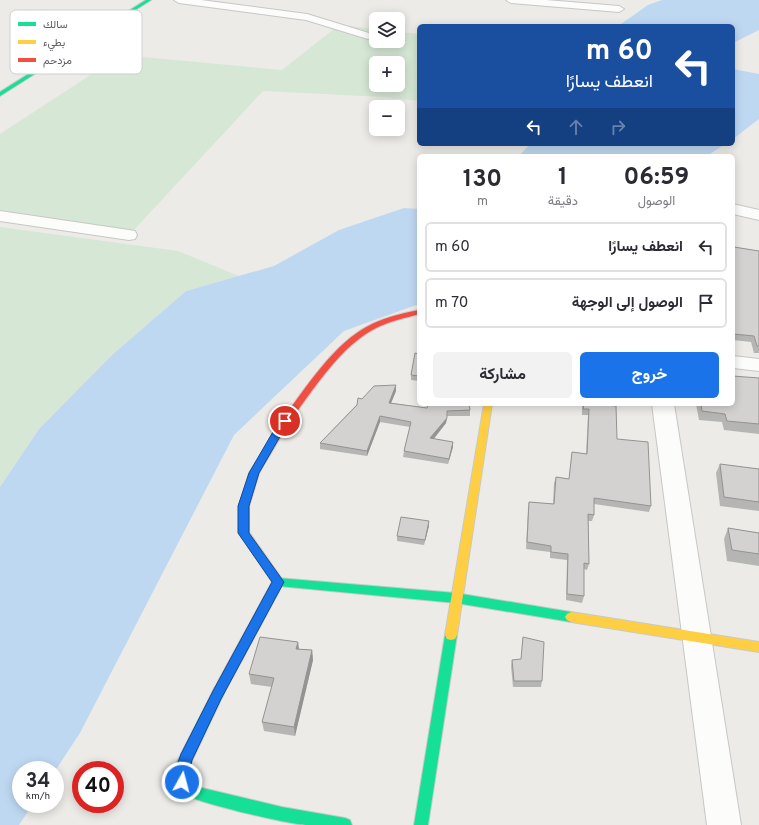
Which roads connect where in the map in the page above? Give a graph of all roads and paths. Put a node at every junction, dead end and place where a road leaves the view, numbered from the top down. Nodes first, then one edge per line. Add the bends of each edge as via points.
1 (149, 0) edge
2 (179, 0) edge
3 (248, 0) edge
4 (511, 0) edge
5 (536, 1) edge
6 (238, 7) junction
7 (619, 9) dead end
8 (133, 10) edge
9 (368, 36) dead end
10 (32, 74) edge
11 (0, 94) edge
12 (735, 209) edge
13 (759, 215) edge
14 (0, 216) edge
15 (129, 235) dead end
16 (417, 313) edge
17 (735, 362) edge
18 (759, 365) edge
19 (488, 406) edge
20 (663, 406) edge
21 (278, 582) junction
22 (456, 598) junction
23 (698, 638) junction
24 (759, 647) edge
25 (345, 825) edge
26 (421, 825) edge
27 (724, 825) edge

1 - 8 street
2 - 6 street
3 - 6 street
4 - 5 street
5 - 7 street
6 - 9 street via 315,19
10 - 11 street
12 - 13 street
14 - 15 street
16 - 21 street via 374,326 349,343 324,370 285,421 254,473 244,506 244,533
17 - 18 street
19 - 22 street
20 - 23 street
21 - 22 street
21 - 25 street via 185,759 181,774 182,782 192,792 199,794 282,814
22 - 23 street
22 - 26 street
23 - 24 street
23 - 27 street

